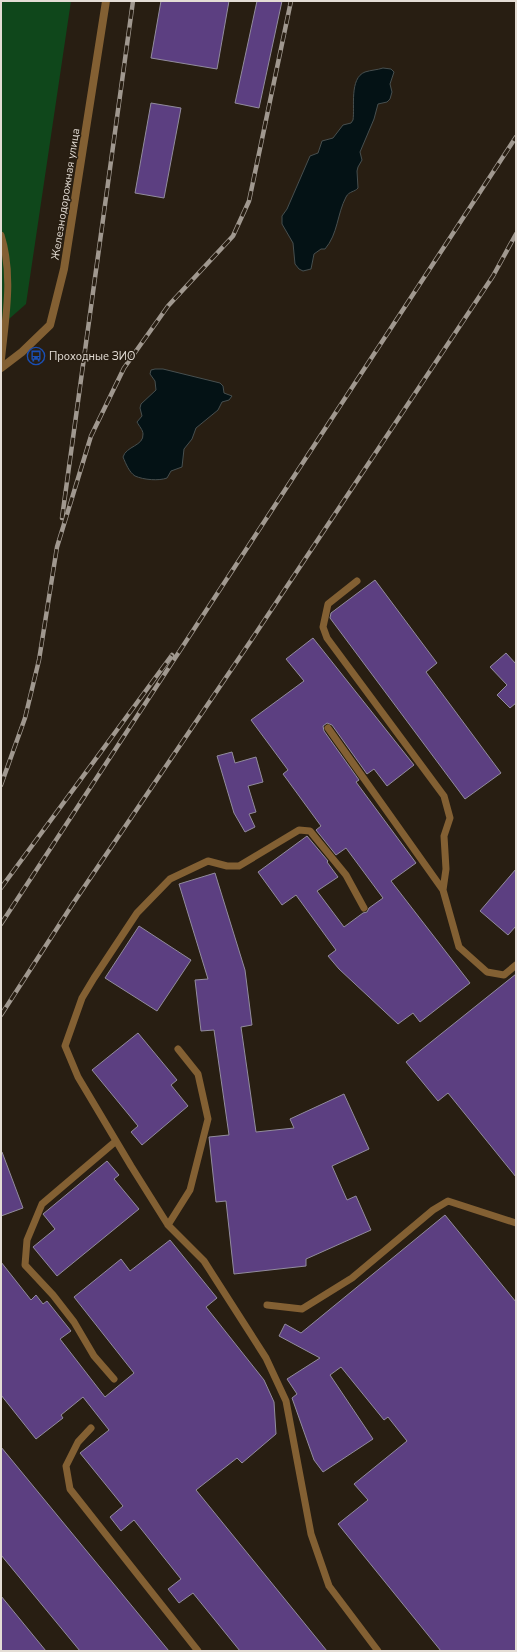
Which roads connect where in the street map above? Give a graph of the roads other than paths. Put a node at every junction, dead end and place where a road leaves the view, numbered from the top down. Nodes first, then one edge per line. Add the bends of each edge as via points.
1 (106, 1) edge
2 (1, 235) edge
3 (1, 364) edge
4 (1, 368) edge
5 (358, 582) dead end
6 (328, 728) dead end
7 (443, 890) junction
8 (364, 908) dead end
9 (516, 966) edge
10 (178, 1049) dead end
11 (116, 1141) junction
12 (516, 1223) edge
13 (168, 1225) junction
14 (267, 1305) dead end
15 (114, 1379) dead end
16 (91, 1428) dead end
17 (198, 1651) edge
18 (378, 1651) edge

1 - 4 street, Железнодорожная улица via 64,269 50,325
2 - 3 lane via 6,252 8,292
5 - 7 lane via 328,604 323,628 327,638 444,796 450,818 444,836 446,869
6 - 7 lane
7 - 9 lane via 460,947 487,972 504,975
8 - 11 lane via 346,875 310,831 298,830 239,866 208,861 170,879 137,913 94,978 82,998 65,1046 78,1077
10 - 13 lane via 198,1074 208,1119 190,1190
11 - 13 lane
11 - 15 lane via 42,1204 27,1240 25,1265 53,1295 74,1322 94,1356
12 - 14 lane via 448,1201 433,1210 352,1278 302,1309
13 - 18 lane via 204,1261 266,1358 286,1401 311,1534 329,1586
16 - 17 lane via 78,1442 66,1466 70,1489

